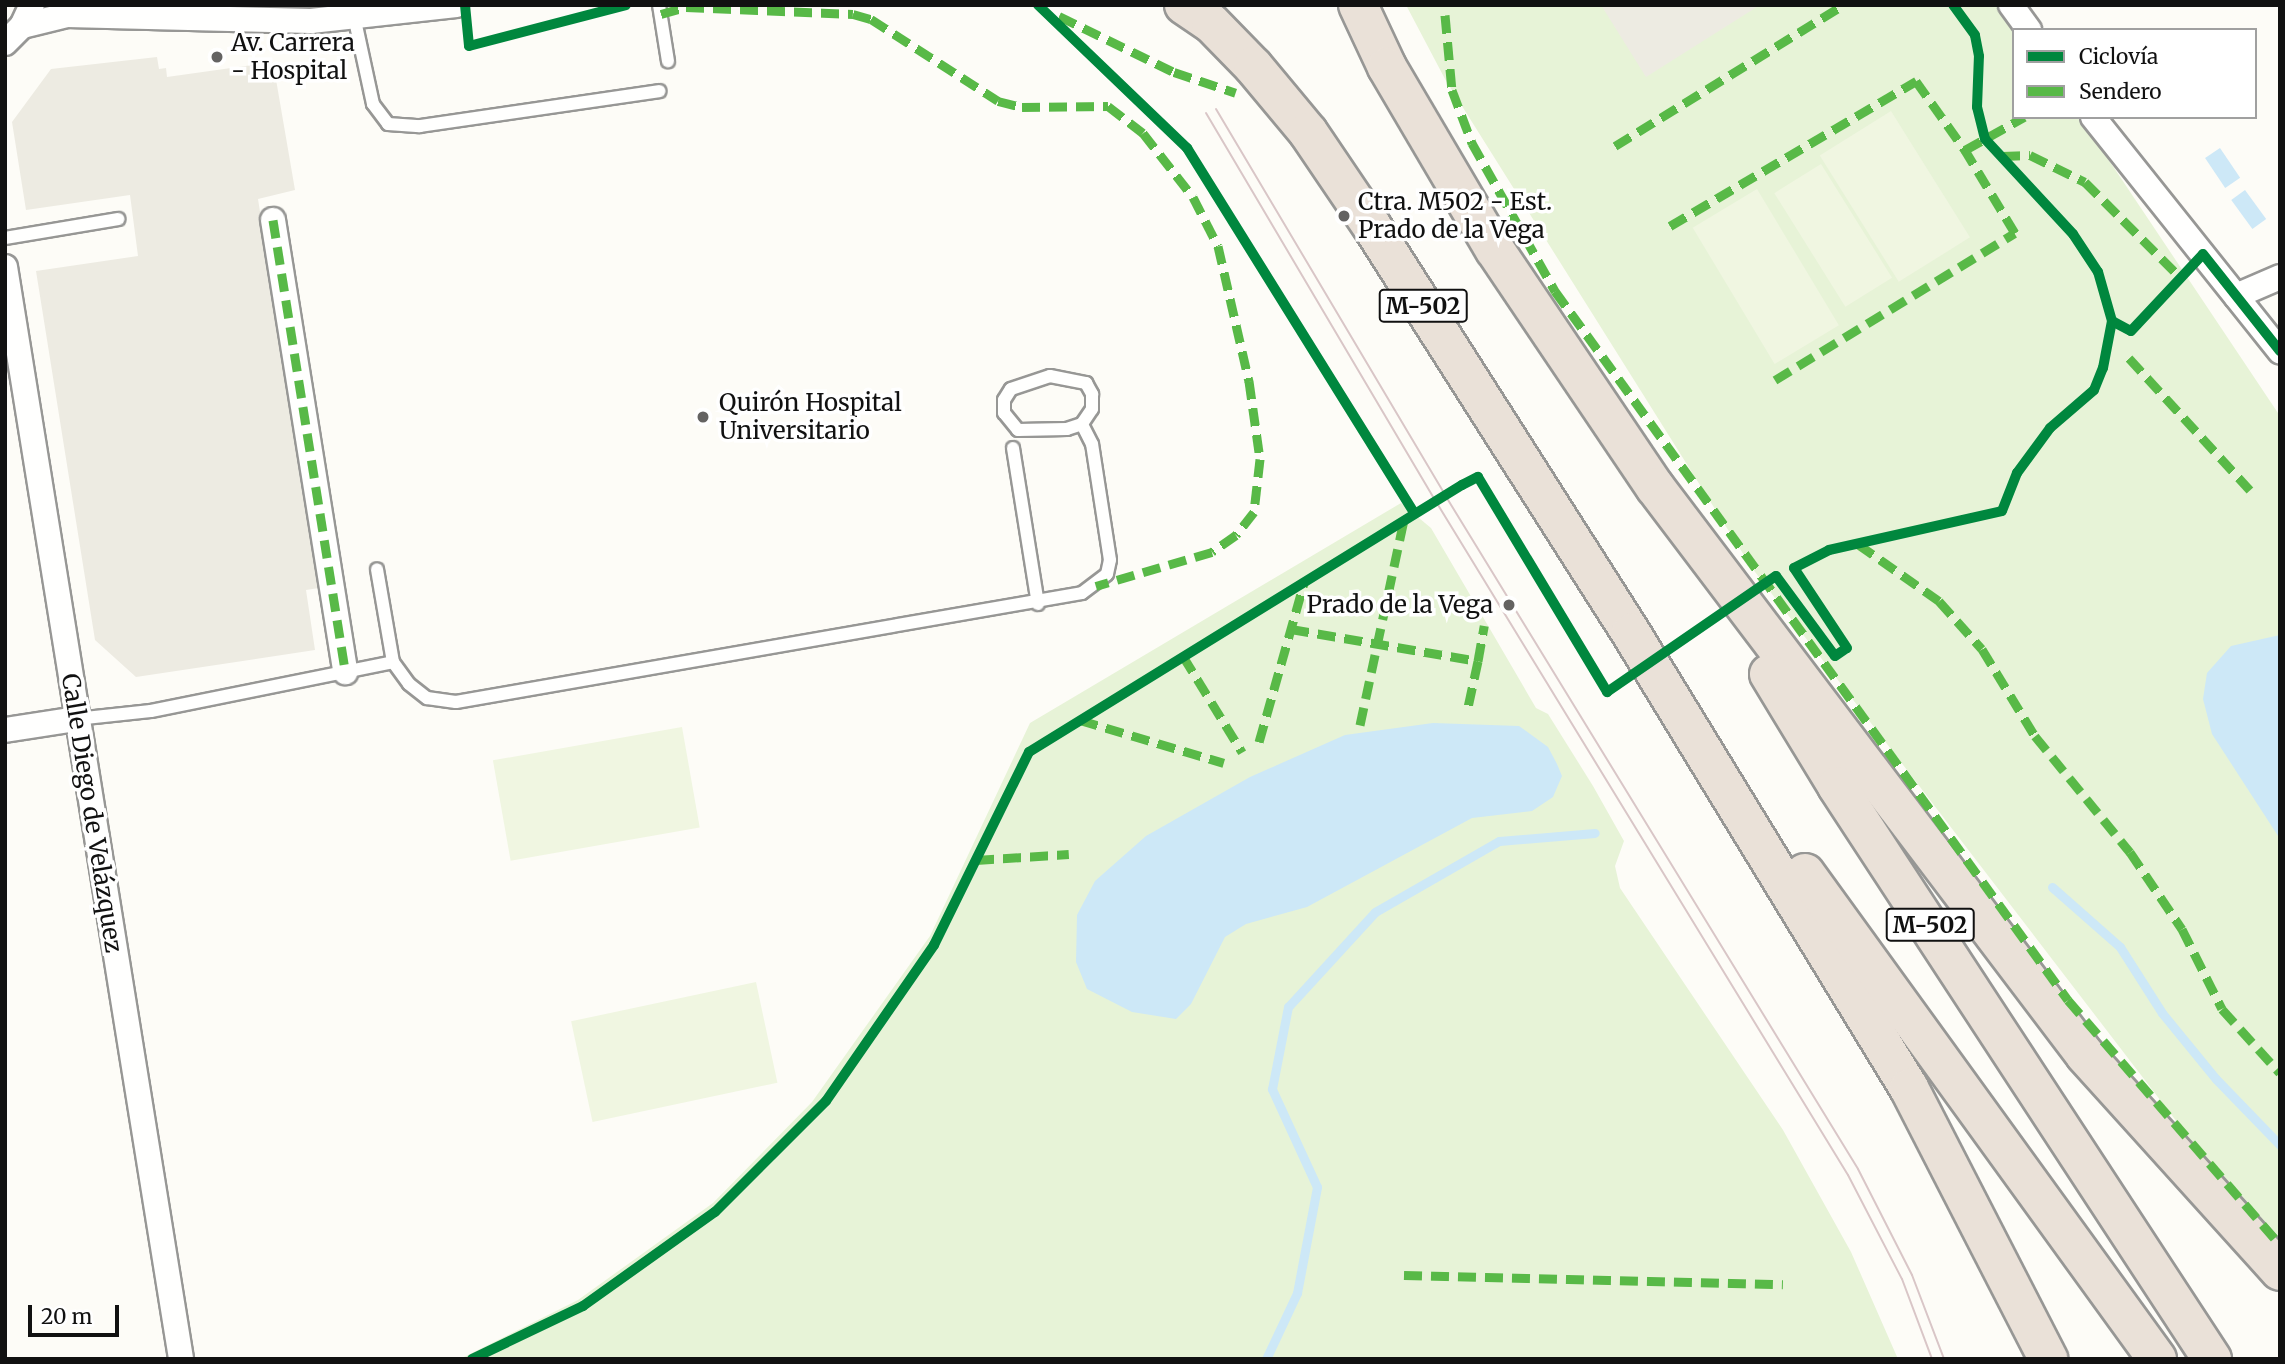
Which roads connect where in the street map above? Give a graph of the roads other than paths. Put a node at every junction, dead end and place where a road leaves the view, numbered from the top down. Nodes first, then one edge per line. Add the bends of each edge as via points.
1 (456, 5) edge
2 (659, 5) edge
3 (1184, 5) edge
4 (1358, 5) edge
5 (2011, 5) edge
6 (354, 16) junction
7 (20, 25) edge
8 (2028, 28) edge
9 (667, 61) dead end
10 (659, 91) dead end
11 (2096, 119) edge
12 (118, 219) dead end
13 (273, 220) dead end
14 (5, 238) edge
15 (5, 267) edge
16 (2280, 277) edge
17 (2236, 296) junction
18 (2280, 351) edge
19 (1082, 424) junction
20 (1013, 448) dead end
21 (1655, 487) junction
22 (377, 569) dead end
23 (1038, 604) junction
24 (1631, 633) junction
25 (393, 662) junction
26 (345, 672) junction
27 (76, 719) junction
28 (5, 730) edge
29 (2280, 1271) edge
30 (181, 1359) edge
31 (2048, 1359) edge
32 (2157, 1359) edge
33 (2212, 1359) edge

1 - 6 street
2 - 9 lane
3 - 24 highway, M-502 via 1211,23 1254,66 1308,132
4 - 21 highway, M-502 via 1387,68 1496,250
5 - 8 street
6 - 7 street via 311,21 67,15
6 - 10 lane via 373,104 388,124 421,126
11 - 17 street
12 - 14 lane
13 - 26 street
15 - 27 street, Calle Diego de Velázquez
16 - 17 street
17 - 18 street
19 - 19 lane via 1092,409 1092,394 1086,383 1072,377 1027,382 1011,389 1004,400 1004,413 1018,430 1054,431
19 - 23 lane via 1092,444 1110,567 1096,586 1083,593
20 - 23 lane
21 - 29 highway, M-502 via 2085,1055
21 - 33 highway, M-502 via 1837,786
22 - 25 lane
23 - 25 lane via 456,702 427,698
24 - 31 highway, M-502 via 1909,1088
24 - 32 highway, M-502
25 - 26 lane
26 - 27 lane via 151,711
27 - 28 street
27 - 30 street, Calle Diego de Velázquez

